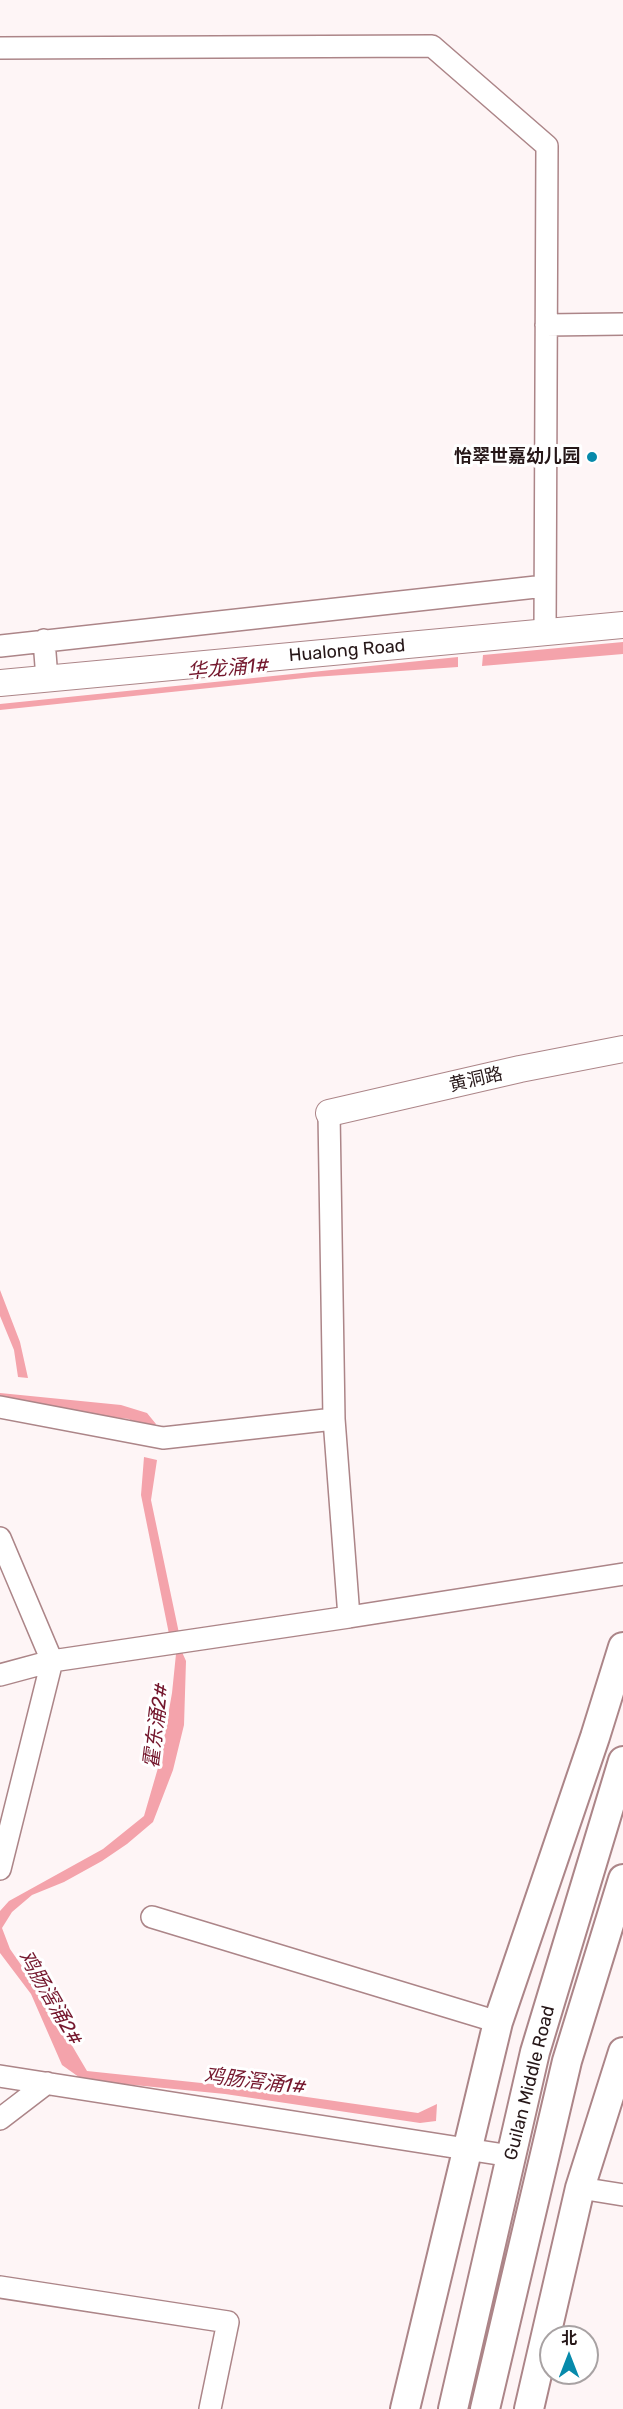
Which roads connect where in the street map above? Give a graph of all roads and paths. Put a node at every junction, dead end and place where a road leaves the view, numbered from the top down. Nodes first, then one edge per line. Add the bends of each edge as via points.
1 (0, 48) edge
2 (623, 324) edge
3 (546, 325) junction
4 (545, 586) junction
5 (623, 626) edge
6 (545, 633) junction
7 (44, 640) junction
8 (0, 646) edge
9 (46, 679) junction
10 (0, 683) edge
11 (623, 1049) edge
12 (329, 1113) joint
13 (0, 1407) edge
14 (334, 1419) junction
15 (0, 1538) edge
16 (623, 1574) edge
17 (349, 1617) junction
18 (623, 1647) edge
19 (52, 1661) junction
20 (0, 1675) edge
21 (623, 1761) edge
22 (0, 1869) edge
23 (623, 1879) edge
24 (153, 1917) dead end
25 (498, 2022) junction
26 (623, 2052) edge
27 (0, 2076) edge
28 (47, 2083) junction
29 (0, 2119) edge
30 (468, 2151) junction
31 (511, 2156) junction
32 (580, 2188) junction
33 (623, 2195) edge
34 (526, 2238) junction
35 (0, 2287) edge
36 (210, 2409) edge
37 (405, 2409) edge
38 (453, 2409) edge
39 (485, 2409) edge
40 (529, 2409) edge

1 - 3 street via 432,46 547,146
2 - 3 street
3 - 4 street
4 - 6 street
4 - 7 street
5 - 6 street, Hualong Road
6 - 9 street, Hualong Road
7 - 8 street
7 - 9 street
9 - 10 street, Hualong Road
11 - 12 street, 黄洞路
12 - 14 street
13 - 14 street via 163,1438
14 - 17 street
15 - 19 street
16 - 17 street
17 - 19 street
18 - 25 main road
19 - 20 street
19 - 22 street
21 - 31 main road, Guilan Middle Road via 535,2052
23 - 34 main road, Guilan Middle Road via 567,2061
24 - 25 street
25 - 30 main road
26 - 32 main road
27 - 28 street
28 - 29 street
28 - 30 street
30 - 31 street
30 - 37 main road
31 - 38 main road, Guilan Middle Road
32 - 33 street
32 - 34 main road
32 - 40 main road
34 - 39 main road, Guilan Middle Road
35 - 36 street via 228,2322

